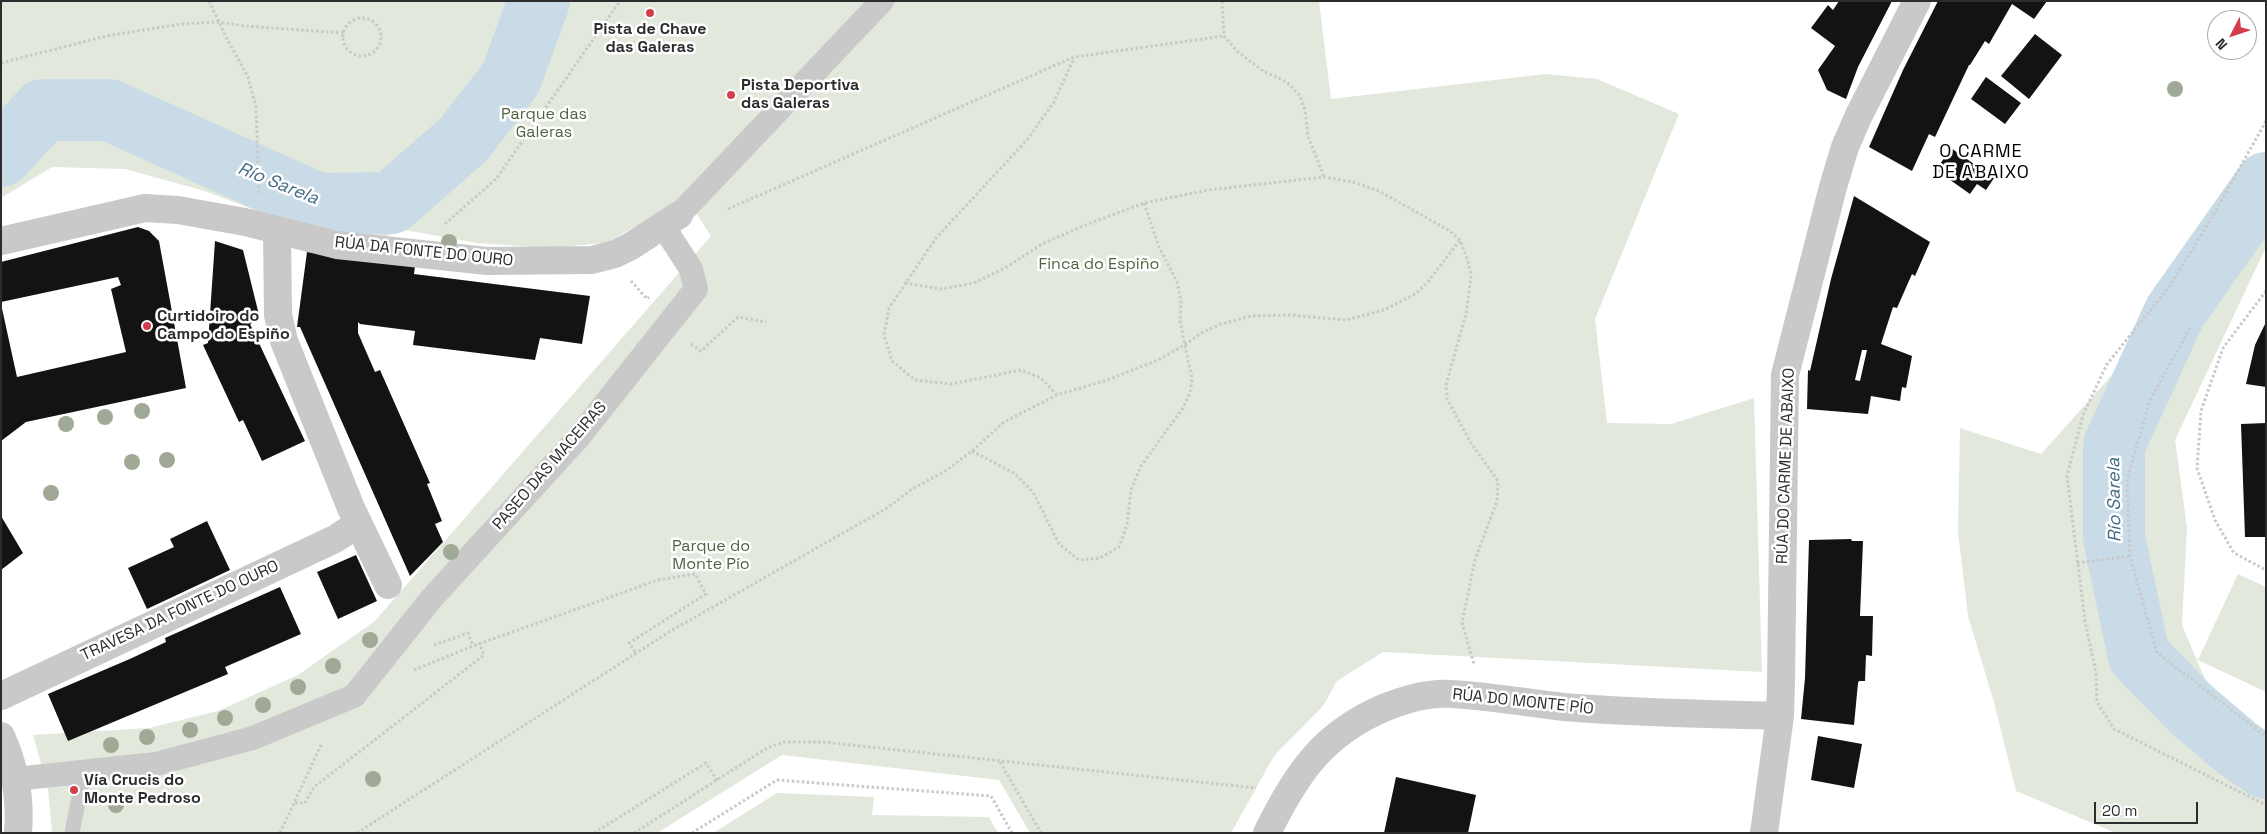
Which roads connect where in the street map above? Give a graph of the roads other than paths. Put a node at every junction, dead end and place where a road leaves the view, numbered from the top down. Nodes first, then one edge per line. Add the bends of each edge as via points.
1 (882, 1) edge
2 (1917, 1) edge
3 (671, 220) junction
4 (277, 231) junction
5 (1, 242) edge
6 (358, 524) junction
7 (388, 586) dead end
8 (1, 696) edge
9 (1780, 716) junction
10 (1, 736) edge
11 (84, 772) junction
12 (9, 781) edge
13 (18, 833) edge
14 (72, 833) edge
15 (1268, 833) edge
16 (1764, 833) edge

1 - 3 street
2 - 9 street, RÚA DO CARME DE ABAIXO via 1846,147 1832,187 1786,375
3 - 4 street, RÚA DA FONTE DO OURO via 615,254 592,260 487,262 337,245
3 - 11 street, PASEO DAS MACEIRAS via 696,290 578,438 432,598 346,699 253,738 156,764
4 - 5 street, RÚA DA FONTE DO OURO via 178,210 145,208
4 - 6 street via 278,315 284,341
6 - 7 street
6 - 8 street, TRAVESA DA FONTE DO OURO via 335,539
9 - 15 street, RÚA DO MONTE PÍO via 1644,713 1450,693 1407,700 1371,713 1343,730 1321,749 1286,794
9 - 16 street, RÚA DO CARME DE ABAIXO
10 - 12 street
11 - 12 street
11 - 14 lane
12 - 13 street via 20,811

